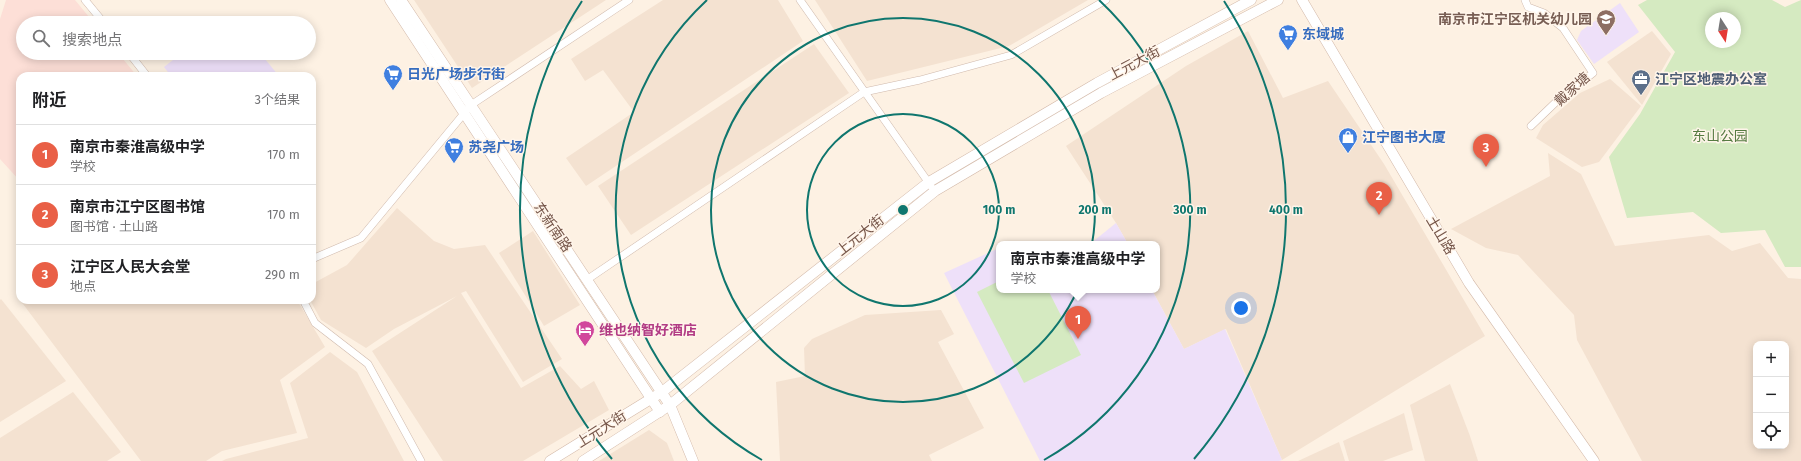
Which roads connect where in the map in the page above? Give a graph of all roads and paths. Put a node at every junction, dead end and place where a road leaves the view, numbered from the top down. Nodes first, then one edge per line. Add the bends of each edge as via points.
1 (85, 0) edge
2 (390, 0) edge
3 (401, 0) edge
4 (629, 0) edge
5 (800, 0) edge
6 (1106, 0) edge
7 (1251, 0) edge
8 (1278, 0) edge
9 (1302, 0) edge
10 (1525, 0) edge
11 (98, 16) edge
12 (134, 60) edge
13 (144, 72) edge
14 (864, 92) junction
15 (468, 109) junction
16 (1531, 126) dead end
17 (928, 182) junction
18 (935, 191) junction
19 (316, 257) edge
20 (588, 279) junction
21 (305, 304) edge
22 (662, 392) junction
23 (652, 398) junction
24 (670, 405) junction
25 (660, 412) junction
26 (421, 461) edge
27 (550, 461) edge
28 (583, 461) edge
29 (693, 461) edge
30 (1594, 461) edge

1 - 11 street
2 - 15 main road, 东新南路
3 - 15 main road, 东新南路
4 - 15 street
5 - 14 street
6 - 14 street via 1012,55
7 - 17 main road, 上元大街 via 1097,83
8 - 18 main road, 上元大街 via 1101,93
9 - 30 main road, 土山路 via 1469,283
10 - 16 street, 戴家塘 via 1528,8 1544,13 1563,28 1593,73
12 - 13 street
14 - 17 street
14 - 20 street
15 - 19 street via 361,238
15 - 20 main road, 东新南路
15 - 23 main road, 东新南路
17 - 18 street
17 - 22 main road, 上元大街
18 - 24 main road, 上元大街
20 - 22 main road, 东新南路
21 - 26 street via 315,323 368,364
22 - 23 main road, 上元大街
22 - 24 main road, 东新南路
23 - 25 main road, 东新南路
23 - 27 main road, 上元大街
24 - 25 main road, 上元大街
24 - 29 main road, 东新南路
25 - 28 main road, 上元大街

